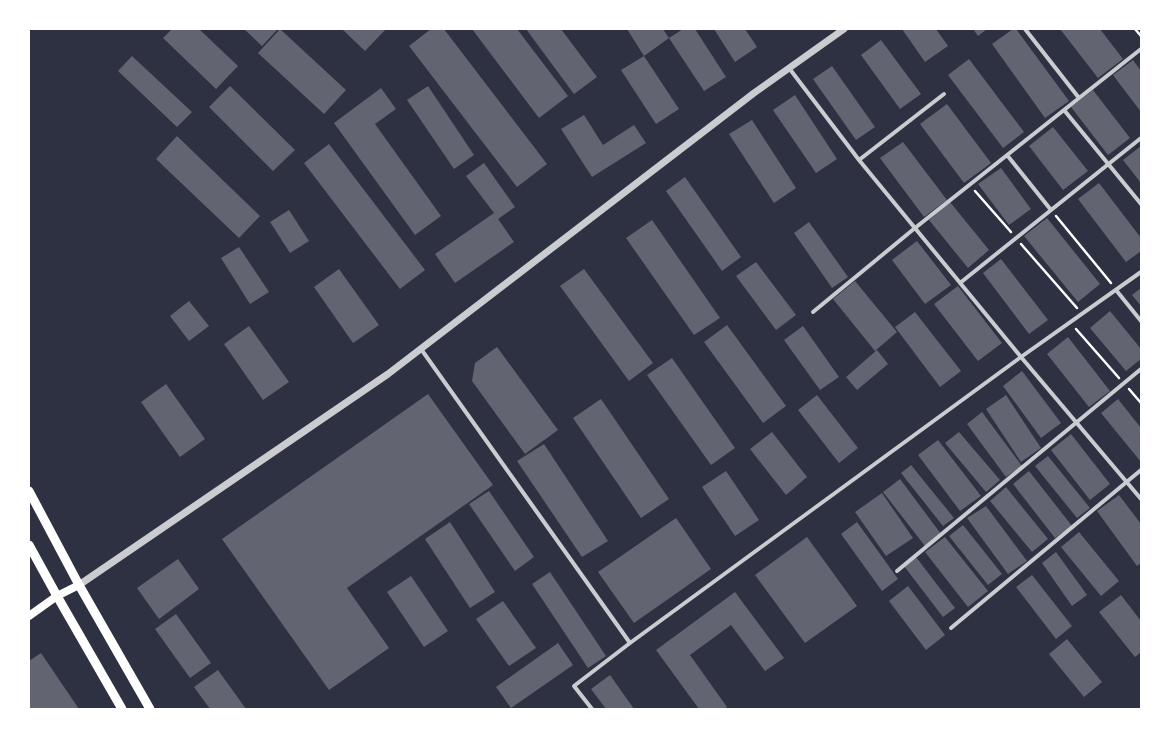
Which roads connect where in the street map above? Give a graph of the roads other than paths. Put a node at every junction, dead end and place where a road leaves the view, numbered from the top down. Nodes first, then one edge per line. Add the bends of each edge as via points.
1 (844, 29) edge
2 (1025, 29) edge
3 (1141, 49) edge
4 (789, 68) junction
5 (944, 94) dead end
6 (1079, 98) junction
7 (1064, 110) junction
8 (1141, 138) edge
9 (1006, 155) junction
10 (859, 160) junction
11 (1108, 164) junction
12 (1141, 204) edge
13 (1051, 210) junction
14 (915, 228) junction
15 (1141, 272) edge
16 (960, 283) junction
17 (1116, 290) junction
18 (813, 312) dead end
19 (1141, 321) edge
20 (421, 349) junction
21 (1021, 357) junction
22 (1141, 369) edge
23 (1076, 423) junction
24 (1141, 470) edge
25 (1126, 482) junction
26 (29, 491) edge
27 (1141, 499) edge
28 (29, 545) edge
29 (897, 571) dead end
30 (79, 585) junction
31 (57, 596) junction
32 (29, 616) edge
33 (951, 628) dead end
34 (630, 643) junction
35 (122, 709) edge
36 (150, 709) edge
37 (592, 709) edge

1 - 4 street
2 - 6 street
3 - 6 street
4 - 10 street
4 - 20 street via 754,92
5 - 10 street
6 - 7 street
7 - 9 street
7 - 11 street
8 - 11 street
9 - 13 street
9 - 14 street
10 - 14 street
11 - 12 street
11 - 13 street
13 - 16 street
14 - 16 street
14 - 18 street
15 - 17 street
16 - 21 street
17 - 19 street
17 - 21 street
20 - 30 street
20 - 34 street
21 - 23 street
21 - 34 street
22 - 23 street
23 - 25 street
23 - 29 street
24 - 25 street
25 - 27 street
25 - 33 street
26 - 30 main road
28 - 31 main road
30 - 31 main road
30 - 36 main road
31 - 32 main road
31 - 35 main road
34 - 37 street via 574,686

